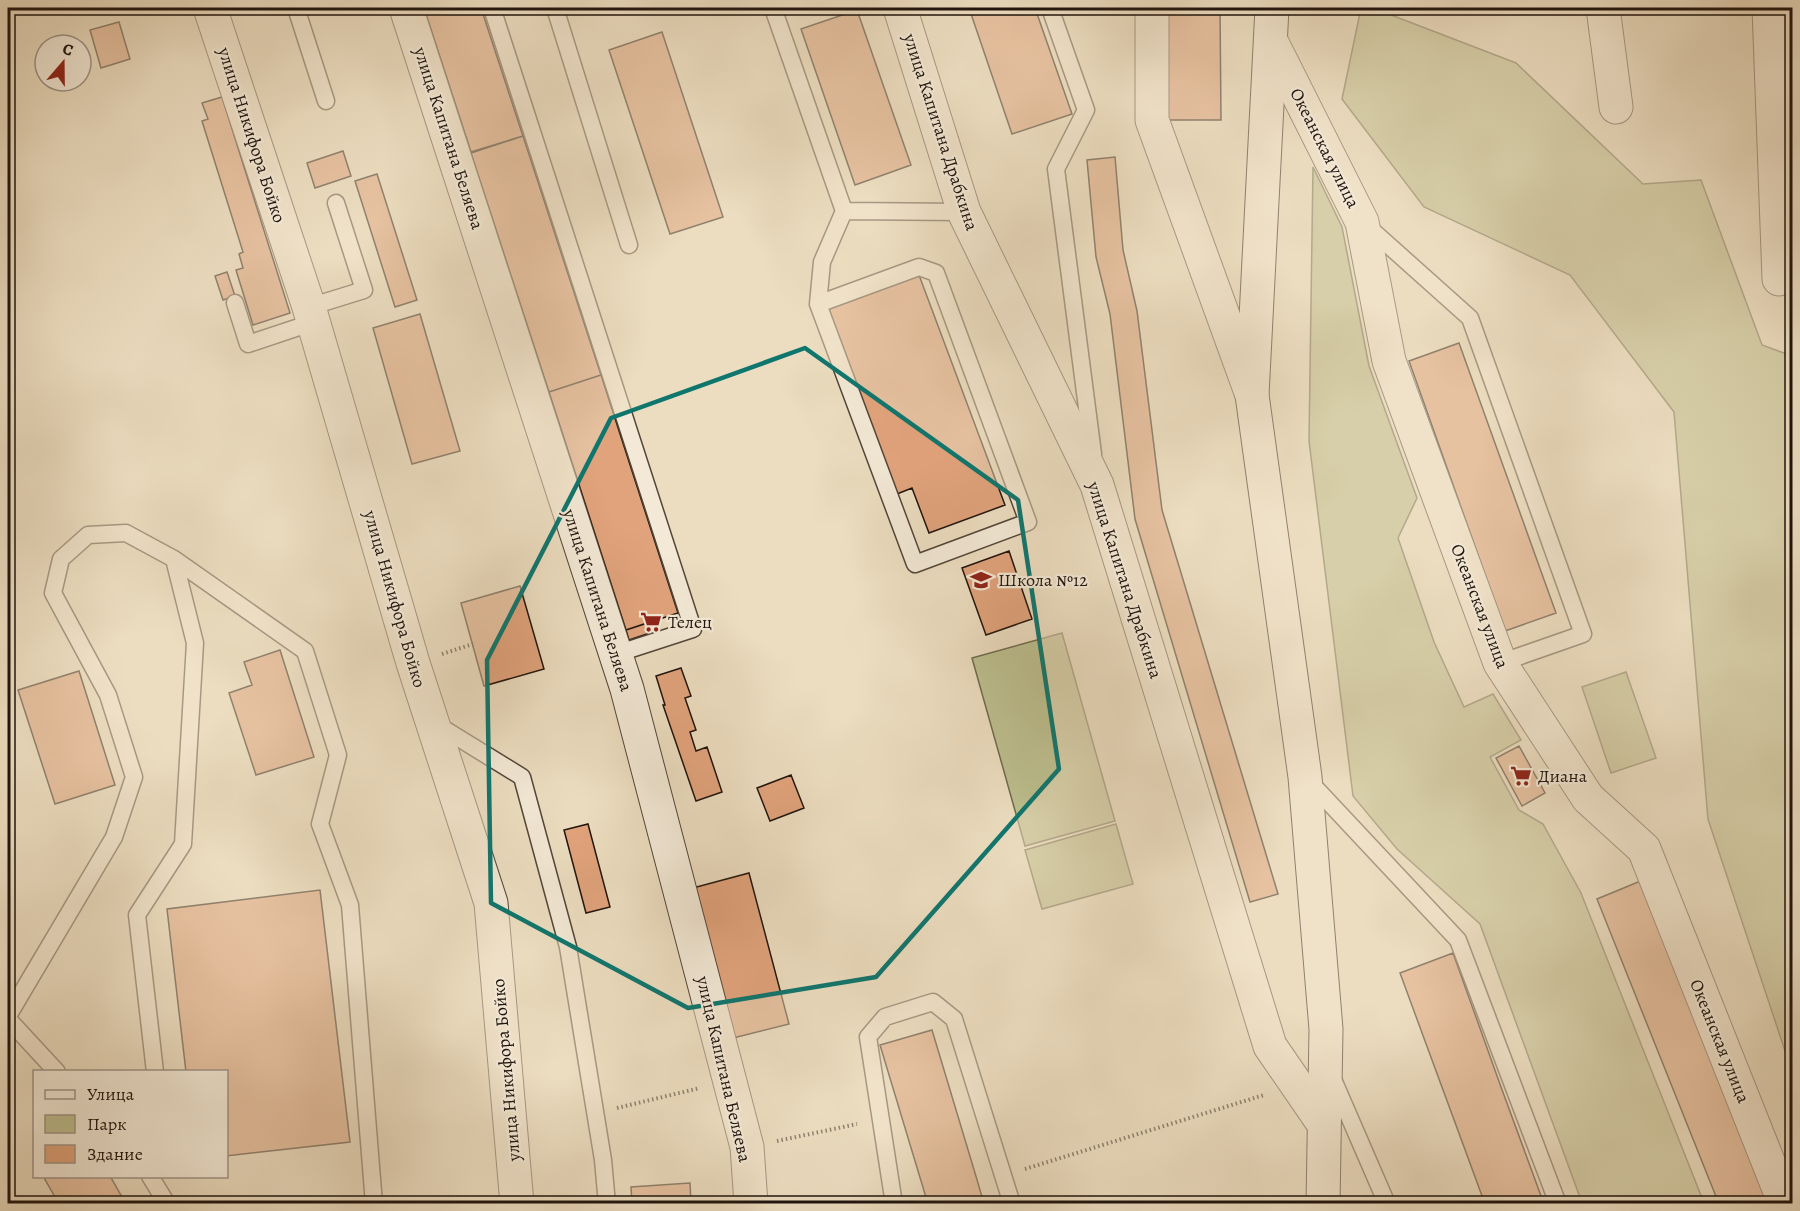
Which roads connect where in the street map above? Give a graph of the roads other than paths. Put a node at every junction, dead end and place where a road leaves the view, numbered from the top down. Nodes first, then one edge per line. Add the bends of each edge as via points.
1 (296, 8) edge
2 (406, 8) edge
3 (492, 8) edge
4 (555, 8) edge
5 (773, 8) edge
6 (900, 8) edge
7 (1050, 8) edge
8 (1152, 8) edge
9 (1272, 8) edge
10 (1603, 8) edge
11 (1768, 8) edge
12 (208, 9) edge
13 (1271, 41) junction
14 (326, 101) dead end
15 (1616, 107) dead end
16 (336, 203) dead end
17 (844, 211) junction
18 (964, 212) junction
19 (1362, 222) junction
20 (629, 245) dead end
21 (1779, 279) dead end
22 (235, 303) dead end
23 (818, 304) junction
24 (312, 315) junction
25 (1252, 395) junction
26 (1097, 485) junction
27 (174, 559) junction
28 (616, 654) junction
29 (1500, 663) junction
30 (432, 722) junction
31 (1305, 777) junction
32 (8, 1017) edge
33 (1327, 1065) junction
34 (56, 1070) edge
35 (155, 1070) edge
36 (1323, 1123) junction
37 (151, 1178) edge
38 (167, 1203) edge
39 (374, 1203) edge
40 (518, 1203) edge
41 (607, 1203) edge
42 (751, 1203) edge
43 (894, 1203) edge
44 (1012, 1203) edge
45 (1323, 1203) edge
46 (1387, 1203) edge
47 (1558, 1203) edge
48 (1785, 1203) edge

1 - 14 lane
2 - 28 street, улица Капитана Беляева
3 - 28 lane via 693,629
4 - 20 lane
5 - 17 lane
6 - 18 street, улица Капитана Драбкина
7 - 26 lane via 1086,110 1056,169
8 - 25 street via 1152,120
9 - 13 street, Океанская улица
10 - 15 street
11 - 21 street
12 - 24 street, улица Никифора Бойко
13 - 19 street, Океанская улица
13 - 25 street, Океанская улица
16 - 24 lane via 364,290
17 - 18 lane
17 - 23 lane via 822,262
18 - 26 street, улица Капитана Драбкина
19 - 29 street, Океанская улица via 1389,361
19 - 29 lane via 1470,318 1583,634
22 - 24 lane via 248,344
23 - 23 lane via 915,564 1028,522 936,273 919,267
24 - 30 street, улица Никифора Бойко
25 - 31 street, Океанская улица
26 - 36 street, улица Капитана Драбкина via 1270,1046
27 - 32 lane via 126,533 88,535 61,559 53,592 108,695 134,777 114,837
27 - 35 lane via 195,643 183,844 137,915
27 - 39 lane via 305,651 338,755 320,824 350,905
28 - 42 street, улица Капитана Беляева via 747,1147
29 - 48 street, Океанская улица via 1588,798 1644,849
30 - 40 street, улица Никифора Бойко via 491,903
30 - 41 lane via 522,777 568,947
31 - 33 street, Океанская улица
31 - 47 lane via 1458,940
32 - 34 lane
33 - 36 street, Океанская улица
33 - 46 lane
36 - 45 street, Океанская улица
37 - 38 lane
43 - 44 lane via 868,1037 885,1017 933,1002 954,1019

